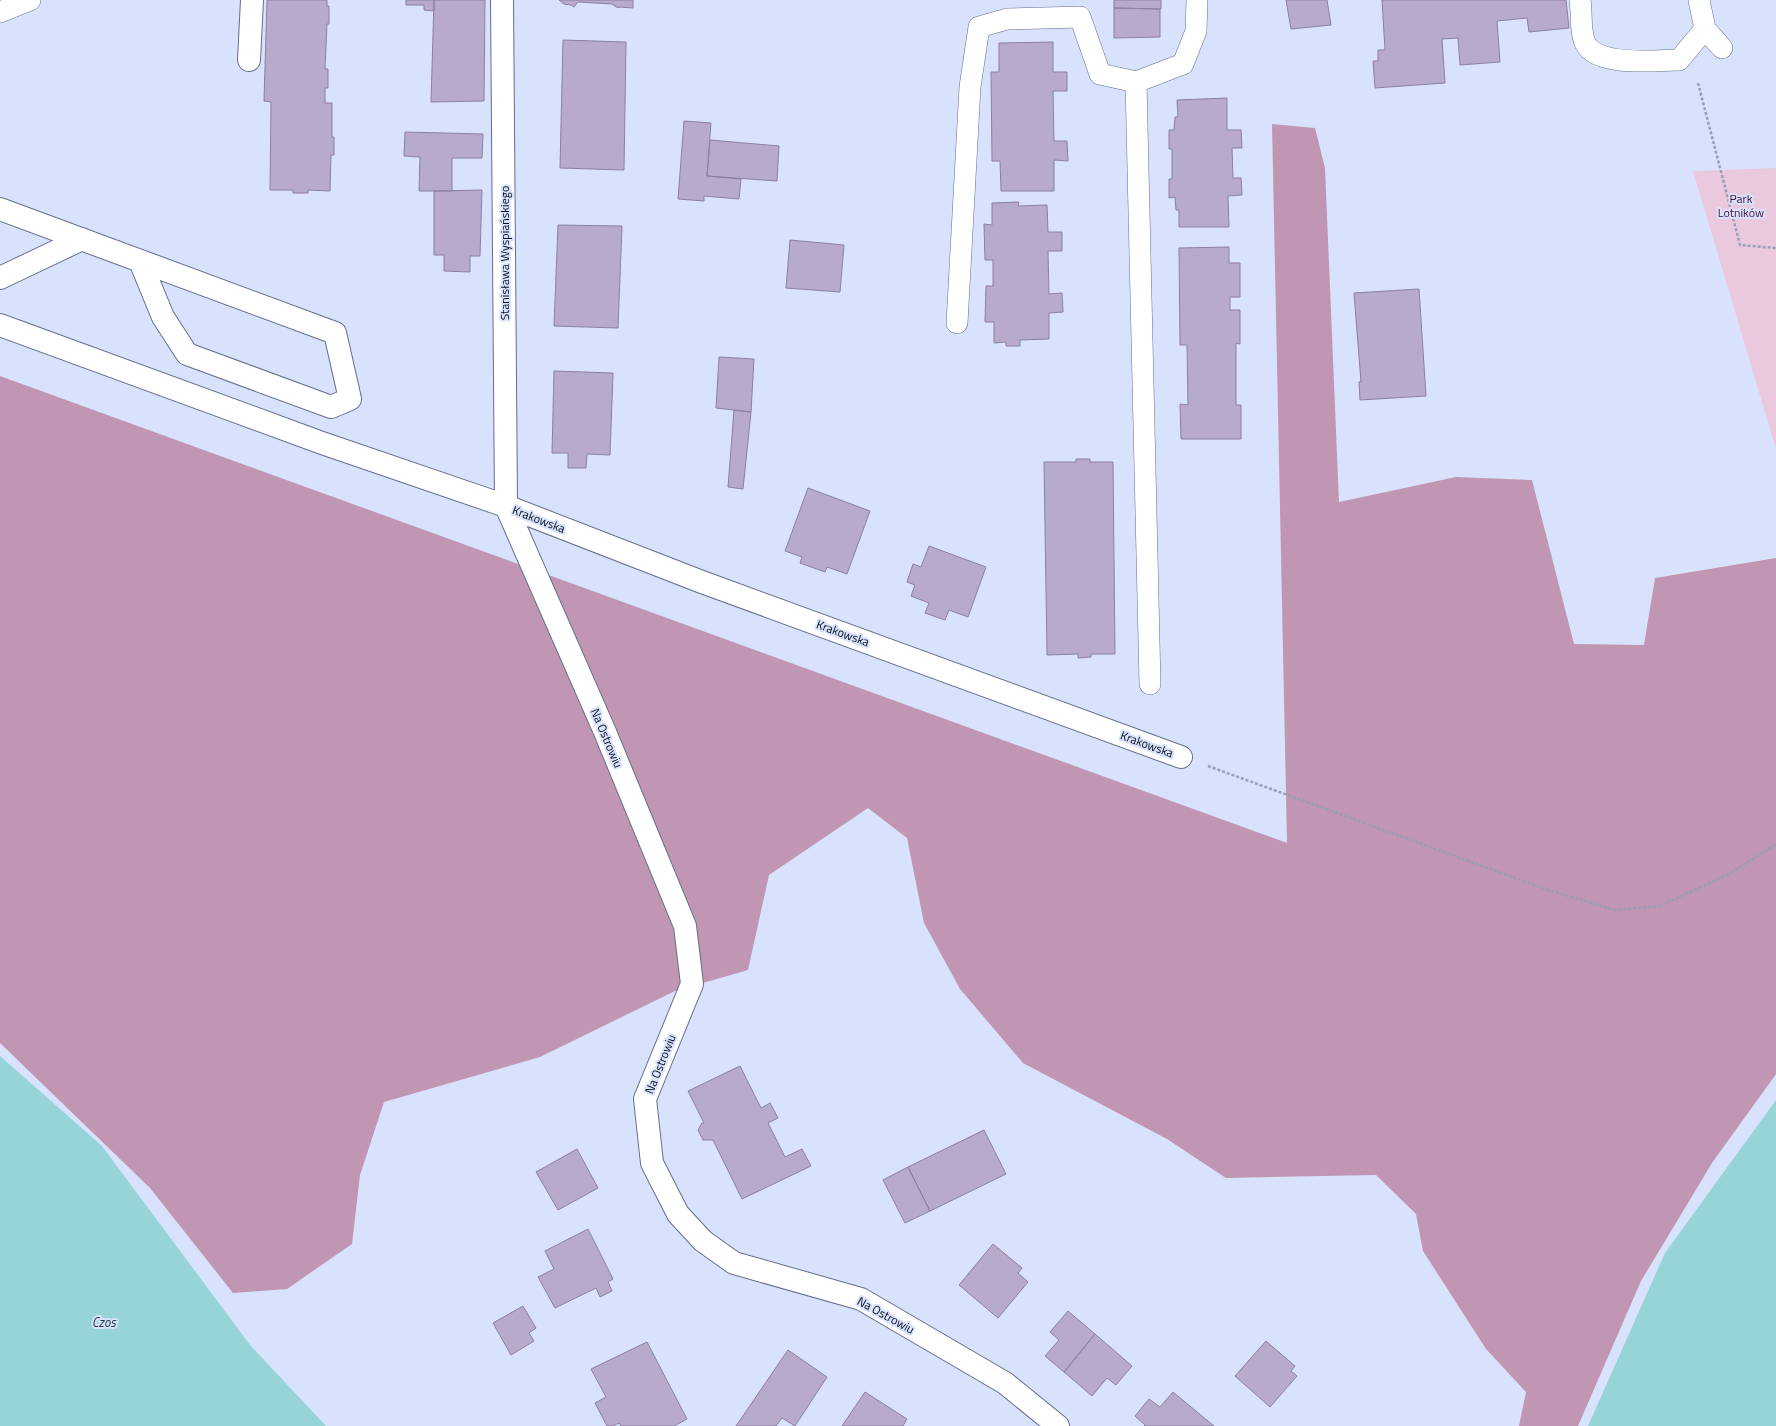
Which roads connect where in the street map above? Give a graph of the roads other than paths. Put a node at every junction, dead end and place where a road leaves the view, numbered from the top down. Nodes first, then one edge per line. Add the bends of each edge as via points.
1 (30, 0) edge
2 (252, 0) edge
3 (502, 0) edge
4 (1197, 0) edge
5 (1580, 0) edge
6 (1699, 0) edge
7 (0, 12) edge
8 (1705, 29) junction
9 (1722, 48) dead end
10 (249, 60) dead end
11 (1136, 82) junction
12 (0, 209) edge
13 (82, 239) junction
14 (140, 260) junction
15 (0, 278) edge
16 (957, 323) dead end
17 (0, 325) edge
18 (506, 506) junction
19 (1150, 684) dead end
20 (1181, 757) road end
21 (1058, 1426) edge

1 - 7 lane
2 - 10 street
3 - 18 street, Stanisława Wyspiańskiego
4 - 11 lane via 1196,31 1183,64
5 - 8 lane via 1584,41 1591,52 1604,58 1639,61 1679,60
6 - 8 lane
8 - 9 lane
11 - 16 lane via 1100,74 1080,17 1008,19 979,27 970,87
11 - 19 lane
12 - 13 street
13 - 14 street
13 - 15 street
14 - 14 street via 335,333 350,399 331,407 187,354 164,318
17 - 18 street, Krakowska via 322,443
18 - 20 street, Krakowska via 710,584
18 - 21 street, Na Ostrowiu via 605,732 685,926 692,984 645,1099 652,1163 678,1214 703,1241 734,1263 861,1299 1005,1383

